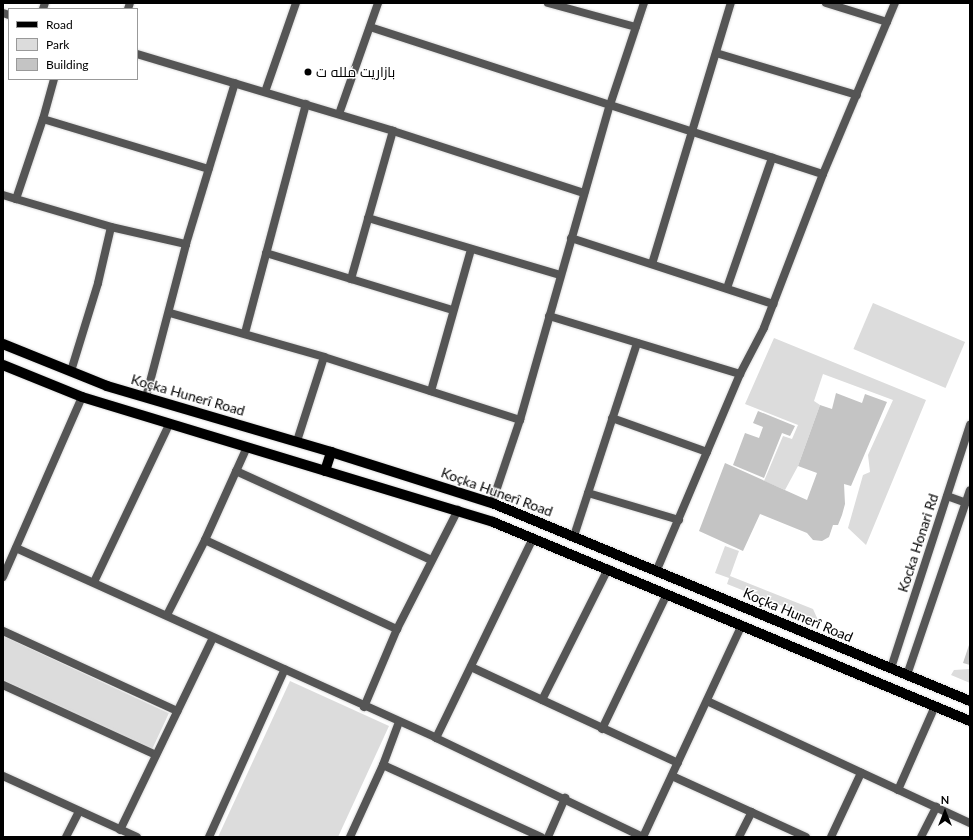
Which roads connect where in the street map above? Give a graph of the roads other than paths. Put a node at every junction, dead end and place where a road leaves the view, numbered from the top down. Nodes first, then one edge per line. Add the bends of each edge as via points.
1 (296, 3) edge
2 (378, 3) edge
3 (549, 3) edge
4 (644, 3) edge
5 (731, 3) edge
6 (826, 3) edge
7 (895, 3) edge
8 (887, 22) junction
9 (370, 27) junction
10 (636, 28) junction
11 (716, 53) junction
12 (138, 54) edge
13 (54, 80) edge
14 (235, 83) junction
15 (265, 92) junction
16 (857, 95) junction
17 (306, 104) junction
18 (610, 106) junction
19 (339, 114) junction
20 (43, 119) junction
21 (393, 131) junction
22 (692, 133) junction
23 (772, 158) junction
24 (209, 169) junction
25 (823, 174) junction
26 (584, 193) junction
27 (3, 195) edge
28 (16, 199) junction
29 (368, 218) junction
30 (110, 227) junction
31 (571, 238) junction
32 (186, 244) junction
33 (471, 250) junction
34 (266, 253) junction
35 (652, 264) junction
36 (560, 275) junction
37 (351, 279) junction
38 (727, 288) junction
39 (773, 304) junction
40 (453, 310) junction
41 (170, 313) junction
42 (548, 316) junction
43 (245, 333) junction
44 (637, 343) junction
45 (3, 344) edge
46 (324, 357) junction
47 (3, 365) edge
48 (71, 371) junction
49 (740, 374) junction
50 (431, 391) junction
51 (82, 396) junction
52 (146, 397) junction
53 (612, 418) junction
54 (520, 420) junction
55 (170, 423) junction
56 (970, 425) edge
57 (297, 441) junction
58 (247, 447) junction
59 (331, 452) junction
60 (707, 452) junction
61 (236, 471) junction
62 (326, 471) junction
63 (970, 490) edge
64 (588, 493) junction
65 (947, 496) junction
66 (492, 503) junction
67 (966, 503) junction
68 (458, 510) junction
69 (679, 520) junction
70 (574, 536) junction
71 (533, 538) junction
72 (205, 540) junction
73 (16, 548) junction
74 (431, 560) junction
75 (608, 569) junction
76 (657, 570) junction
77 (3, 577) edge
78 (94, 582) junction
79 (667, 594) junction
80 (167, 615) junction
81 (742, 625) junction
82 (397, 629) junction
83 (3, 631) edge
84 (213, 638) junction
85 (471, 667) junction
86 (891, 668) junction
87 (285, 669) junction
88 (907, 675) junction
89 (3, 685) edge
90 (542, 700) junction
91 (707, 701) junction
92 (970, 701) edge
93 (935, 706) junction
94 (364, 707) junction
95 (176, 711) junction
96 (970, 721) edge
97 (399, 722) junction
98 (602, 728) junction
99 (436, 738) junction
100 (156, 755) junction
101 (678, 763) junction
102 (383, 765) junction
103 (861, 773) junction
104 (3, 776) edge
105 (672, 776) junction
106 (898, 790) junction
107 (565, 798) junction
108 (936, 807) junction
109 (79, 811) junction
110 (752, 812) junction
111 (970, 823) edge
112 (120, 830) junction
113 (66, 837) edge
114 (137, 837) edge
115 (209, 837) edge
116 (350, 837) edge
117 (541, 837) edge
118 (548, 837) edge
119 (643, 837) edge
120 (739, 837) edge
121 (806, 837) edge
122 (831, 837) edge
123 (921, 837) edge

1 - 15 street
2 - 9 street
3 - 10 street
4 - 10 street
5 - 11 street
6 - 8 street
7 - 8 street
8 - 16 street
9 - 18 street
9 - 19 street
10 - 18 street
11 - 16 street
11 - 22 street
12 - 14 street
13 - 20 street
14 - 15 street
14 - 24 street
15 - 17 street
16 - 25 street
17 - 19 street
17 - 34 street
18 - 22 street
18 - 26 street
19 - 21 street
20 - 24 street
20 - 28 street
21 - 26 street
21 - 29 street
22 - 23 street
22 - 35 street
23 - 25 street
23 - 38 street
24 - 32 street
25 - 39 street
26 - 31 street
27 - 28 street
28 - 30 street
29 - 33 street
29 - 37 street
30 - 32 street
30 - 48 street via 98,283
31 - 35 street
31 - 36 street
32 - 41 street
33 - 36 street
33 - 40 street
34 - 37 street
34 - 43 street
35 - 38 street
36 - 42 street
37 - 40 street
38 - 39 street
39 - 49 street
40 - 50 street
41 - 43 street
41 - 52 street
42 - 44 street
42 - 54 street
43 - 46 street
44 - 49 street
44 - 53 street
45 - 48 main road, Koçka Hunerî Road
46 - 50 street
46 - 57 street
47 - 51 main road
48 - 52 main road, Koçka Hunerî Road
49 - 60 street
50 - 54 street
51 - 55 main road
51 - 73 street
52 - 57 main road, Koçka Hunerî Road
53 - 60 street
53 - 64 street
54 - 66 street
55 - 58 main road
55 - 78 street
56 - 65 street, Kocka Honari Rd
57 - 59 main road, Koçka Hunerî Road
58 - 61 street
58 - 62 main road
59 - 62 main road
59 - 66 main road, Koçka Hunerî Road
60 - 69 street
61 - 72 street
61 - 74 street
62 - 68 main road
63 - 67 street
64 - 69 street
64 - 70 street
65 - 67 street
65 - 86 street, Kocka Honari Rd
66 - 70 main road, Koçka Hunerî Road
67 - 88 street
68 - 71 main road
68 - 74 street
69 - 76 street
70 - 76 main road, Koçka Hunerî Road
71 - 75 main road
71 - 85 street
72 - 80 street
72 - 82 street
73 - 77 street
73 - 78 street
74 - 82 street
75 - 79 main road
75 - 90 street
76 - 86 main road, Koçka Hunerî Road
78 - 80 street
79 - 81 main road
79 - 98 street
80 - 84 street
81 - 91 street
81 - 93 main road
82 - 94 street
83 - 95 street
84 - 87 street
84 - 95 street
85 - 90 street
85 - 99 street
86 - 88 main road, Koçka Hunerî Road
87 - 94 street
87 - 115 street
88 - 92 main road, Koçka Hunerî Road
89 - 100 street
90 - 98 street
91 - 101 street
91 - 103 street
93 - 96 main road
93 - 106 street
94 - 97 street
95 - 100 street
97 - 99 street
97 - 102 street
98 - 101 street
99 - 107 street
100 - 112 street
101 - 105 street
102 - 116 street
102 - 117 street
103 - 106 street
103 - 122 street
104 - 109 street
105 - 110 street
105 - 119 street
106 - 108 street
107 - 118 street
107 - 119 street
108 - 111 street
108 - 123 street
109 - 112 street
109 - 113 street
110 - 120 street
110 - 121 street
112 - 114 street

